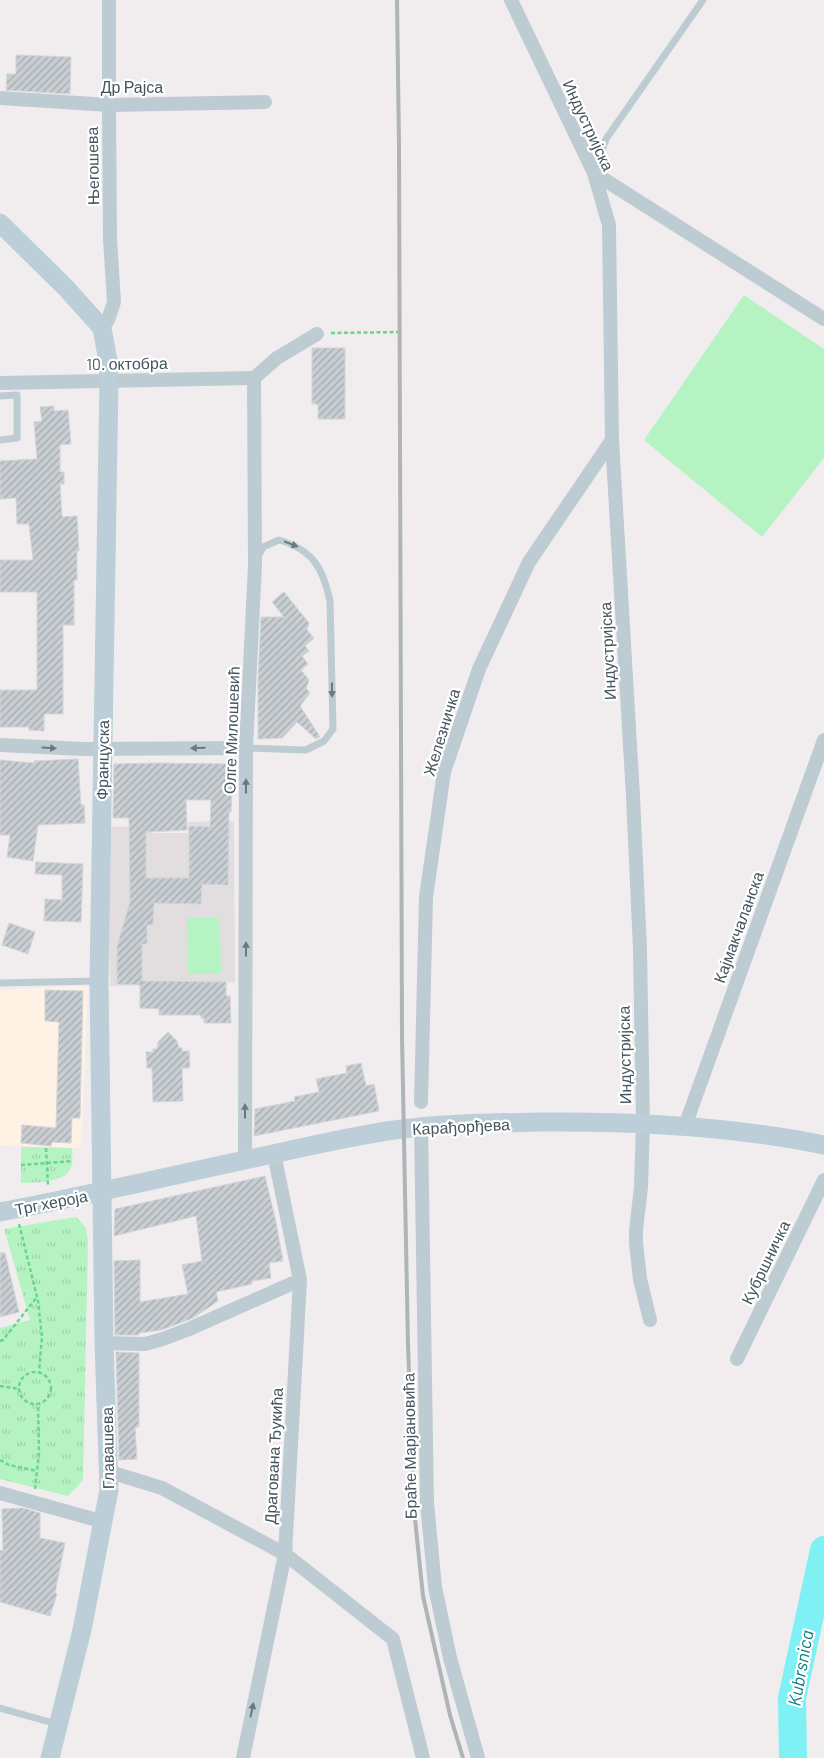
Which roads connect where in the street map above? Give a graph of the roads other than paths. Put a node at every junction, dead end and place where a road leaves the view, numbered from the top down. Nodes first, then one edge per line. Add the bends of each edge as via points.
1 (109, 0) edge
2 (510, 0) edge
3 (704, 0) edge
4 (0, 98) edge
5 (265, 102) dead end
6 (108, 105) junction
7 (594, 172) junction
8 (0, 223) edge
9 (824, 319) edge
10 (102, 328) junction
11 (317, 334) road end
12 (254, 378) junction
13 (109, 380) junction
14 (0, 383) edge
15 (0, 396) edge
16 (0, 440) edge
17 (612, 440) junction
18 (255, 564) junction
19 (824, 740) edge
20 (0, 745) edge
21 (246, 748) junction
22 (102, 749) junction
23 (99, 982) junction
24 (0, 983) edge
25 (421, 1102) dead end
26 (643, 1124) junction
27 (685, 1126) junction
28 (421, 1128) junction
29 (824, 1145) edge
30 (274, 1154) junction
31 (245, 1160) junction
32 (824, 1180) edge
33 (102, 1192) junction
34 (8, 1210) edge
35 (300, 1280) junction
36 (650, 1320) dead end
37 (104, 1343) junction
38 (737, 1359) dead end
39 (110, 1472) junction
40 (0, 1493) edge
41 (104, 1522) junction
42 (285, 1554) junction
43 (0, 1708) edge
44 (58, 1724) junction
45 (50, 1758) edge
46 (243, 1758) edge
47 (423, 1758) edge
48 (478, 1758) edge

1 - 6 street, Његошева
2 - 7 street, Индустријска
3 - 7 lane via 606,139
4 - 6 street, Др Рајса
5 - 6 street, Др Рајса
6 - 10 street, Његошева via 114,302
7 - 9 street
7 - 17 street, Индустријска via 609,225
8 - 10 main road
10 - 13 main road, Француска
11 - 12 street via 277,358
12 - 13 street, 10. октобра
12 - 18 street, Олге Милошевић
13 - 14 street, 10. октобра
13 - 22 main road, Француска
15 - 16 lane via 17,395 17,438
17 - 25 street, Железничка via 529,562 479,670 444,772 426,897
17 - 26 street, Индустријска via 640,949
18 - 21 street, Олге Милошевић
18 -> 21 lane via 263,547 280,540 297,545 314,561 326,580 330,601 333,729 324,741 306,750
19 - 27 street, Кајмакчаланска
20 -> 22 street
21 -> 22 street
31 -> 21 street, Олге Милошевић
22 - 23 main road, Француска
23 - 24 lane
23 - 33 main road, Француска
26 - 27 main road, Карађорђева
26 - 28 main road, Карађорђева via 498,1123
26 - 36 street, Индустријска via 636,1243 640,1279
27 - 29 main road, Карађорђева via 755,1133
28 - 30 main road, Карађорђева via 381,1132
28 - 48 street, Браће Марјановића via 427,1502 435,1587 450,1658
30 - 31 main road, Карађорђева
30 - 35 street, Драгована Ђукића
31 - 33 main road, Карађорђева
32 - 38 street, Кубршничка
33 - 34 main road, Трг хероја
33 - 37 main road, Главашева
35 - 37 street via 163,1339 145,1344
35 - 42 street, Драгована Ђукића
37 - 39 main road, Главашева
39 - 41 main road, Главашева
39 - 42 street via 162,1488
40 - 41 street
41 - 44 main road, Главашева via 82,1630
46 -> 42 street, Драгована Ђукића
42 - 47 street via 393,1639
43 - 44 lane
44 - 45 main road, Главашева

